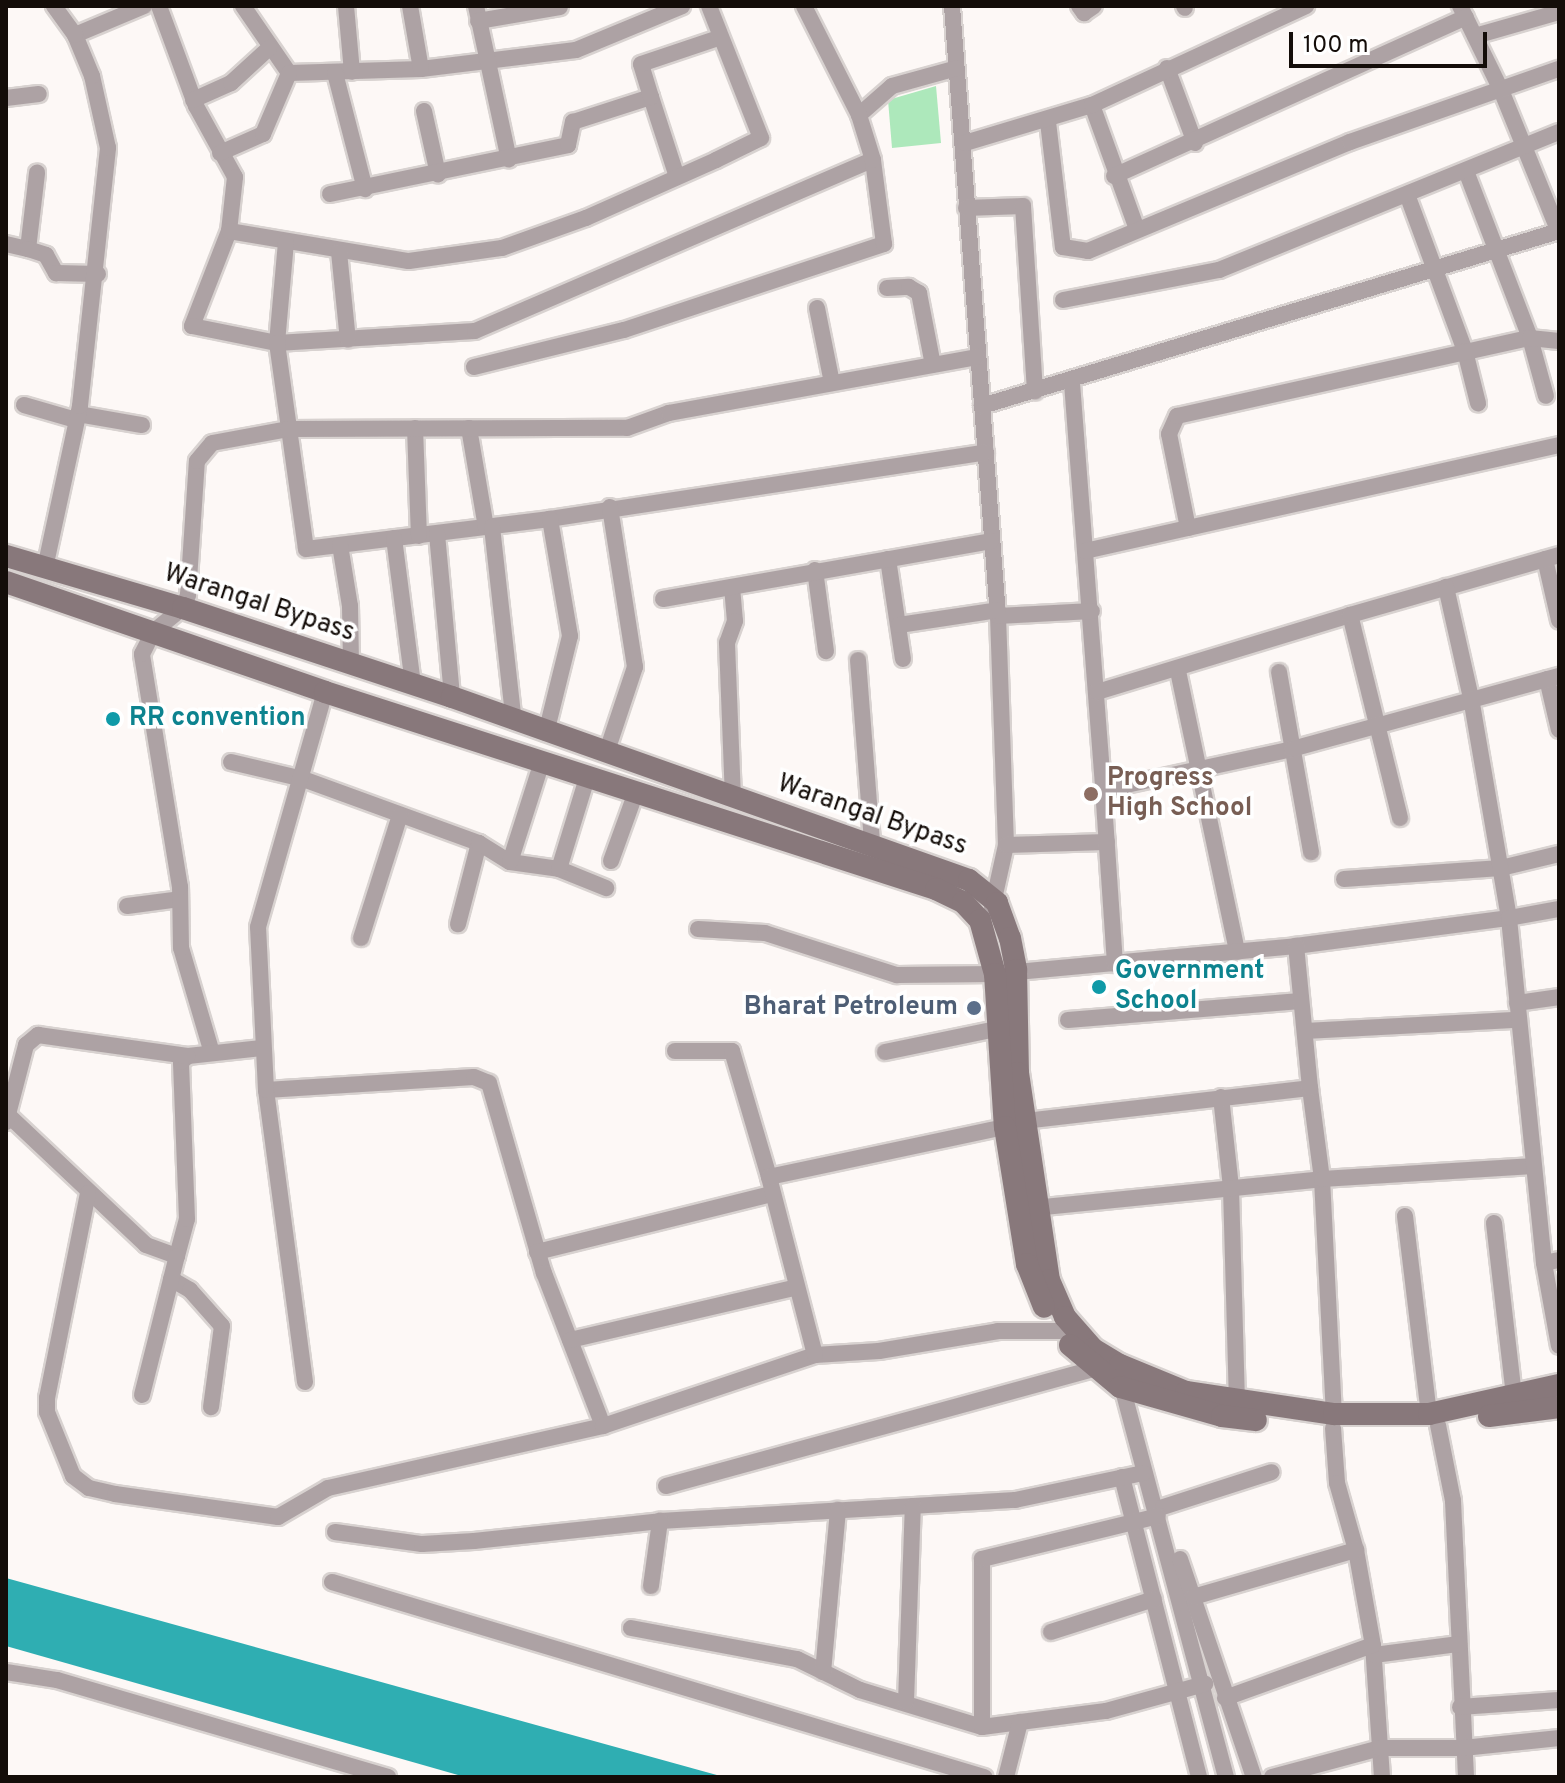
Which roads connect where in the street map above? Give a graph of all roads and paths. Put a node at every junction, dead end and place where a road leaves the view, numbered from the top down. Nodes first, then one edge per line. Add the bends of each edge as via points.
1 (54, 6) edge
2 (144, 6) edge
3 (159, 6) edge
4 (243, 6) edge
5 (346, 6) edge
6 (410, 6) edge
7 (682, 6) edge
8 (709, 6) edge
9 (804, 6) edge
10 (952, 6) edge
11 (1079, 6) edge
12 (1094, 6) edge
13 (1306, 6) edge
14 (560, 7) edge
15 (1463, 12) edge
16 (1559, 12) edge
17 (477, 13) edge
18 (75, 35) junction
19 (1475, 36) junction
20 (721, 37) junction
21 (269, 48) junction
22 (484, 62) junction
23 (957, 68) junction
24 (1167, 68) junction
25 (421, 69) junction
26 (1559, 69) edge
27 (289, 73) junction
28 (343, 73) junction
29 (1501, 90) junction
30 (39, 94) dead end
31 (651, 97) junction
32 (6, 98) edge
33 (193, 100) junction
34 (1092, 105) junction
35 (424, 111) dead end
36 (859, 115) junction
37 (1048, 122) junction
38 (1559, 132) edge
39 (965, 143) junction
40 (1195, 143) junction
41 (1524, 145) junction
42 (220, 153) junction
43 (509, 160) junction
44 (873, 160) junction
45 (1466, 171) junction
46 (37, 173) dead end
47 (438, 174) junction
48 (1114, 176) junction
49 (677, 177) junction
50 (365, 189) junction
51 (330, 194) dead end
52 (1408, 197) junction
53 (966, 208) junction
54 (1137, 229) junction
55 (229, 231) junction
56 (1559, 231) edge
57 (286, 242) junction
58 (6, 244) edge
59 (28, 249) junction
60 (339, 252) junction
61 (1498, 252) junction
62 (1437, 271) junction
63 (98, 274) junction
64 (887, 288) dead end
65 (1063, 300) dead end
66 (817, 308) dead end
67 (1530, 338) junction
68 (348, 340) junction
69 (1559, 341) edge
70 (277, 343) junction
71 (1465, 351) junction
72 (977, 357) junction
73 (933, 365) junction
74 (474, 367) dead end
75 (832, 383) junction
76 (1072, 383) junction
77 (1035, 392) junction
78 (1546, 396) dead end
79 (1478, 403) dead end
80 (24, 405) dead end
81 (982, 406) junction
82 (77, 417) junction
83 (142, 425) dead end
84 (415, 428) junction
85 (469, 428) junction
86 (288, 429) junction
87 (1559, 445) edge
88 (986, 452) junction
89 (610, 507) junction
90 (550, 519) junction
91 (489, 527) junction
92 (1188, 528) junction
93 (437, 534) junction
94 (419, 536) junction
95 (394, 538) junction
96 (991, 541) junction
97 (340, 545) junction
98 (1085, 551) junction
99 (6, 556) edge
100 (1552, 557) edge
101 (888, 559) junction
102 (45, 568) junction
103 (815, 570) junction
104 (6, 582) edge
105 (732, 587) junction
106 (1446, 587) junction
107 (187, 596) junction
108 (663, 599) dead end
109 (1092, 611) junction
110 (998, 613) junction
111 (1350, 615) junction
112 (1559, 620) edge
113 (899, 625) junction
114 (153, 632) junction
115 (826, 651) dead end
116 (903, 659) dead end
117 (858, 660) dead end
118 (351, 664) junction
119 (1178, 671) junction
120 (1279, 672) dead end
121 (1553, 677) edge
122 (413, 684) junction
123 (325, 692) junction
124 (1097, 692) junction
125 (452, 697) junction
126 (1471, 698) junction
127 (514, 722) junction
128 (1375, 725) junction
129 (1559, 730) edge
130 (546, 733) junction
131 (1292, 749) junction
132 (606, 754) junction
133 (231, 762) dead end
134 (542, 762) junction
135 (1201, 771) junction
136 (587, 778) junction
137 (303, 779) junction
138 (1103, 790) junction
139 (636, 792) junction
140 (733, 798) junction
141 (400, 815) junction
142 (1400, 818) dead end
143 (1107, 842) junction
144 (479, 843) junction
145 (872, 843) junction
146 (1006, 845) junction
147 (1311, 852) dead end
148 (1559, 854) edge
149 (611, 861) dead end
150 (510, 862) junction
151 (1501, 868) junction
152 (559, 869) junction
153 (1344, 879) dead end
154 (606, 888) dead end
155 (180, 899) junction
156 (997, 903) junction
157 (127, 906) dead end
158 (1559, 909) edge
159 (1509, 918) junction
160 (980, 920) junction
161 (458, 924) dead end
162 (698, 929) dead end
163 (361, 938) dead end
164 (1296, 946) junction
165 (1237, 952) junction
166 (1115, 964) junction
167 (1005, 972) junction
168 (1559, 997) edge
169 (1300, 1001) junction
170 (1518, 1012) junction
171 (1068, 1020) dead end
172 (1005, 1027) junction
173 (1305, 1031) junction
174 (262, 1048) junction
175 (675, 1051) dead end
176 (885, 1052) dead end
177 (212, 1053) junction
178 (188, 1056) junction
179 (1310, 1088) junction
180 (266, 1090) junction
181 (1221, 1097) junction
182 (6, 1117) edge
183 (1015, 1124) junction
184 (1534, 1166) junction
185 (1322, 1179) junction
186 (771, 1186) junction
187 (1231, 1188) junction
188 (88, 1193) junction
189 (1034, 1208) junction
190 (1405, 1216) dead end
191 (1494, 1223) dead end
192 (537, 1252) junction
193 (177, 1256) junction
194 (1552, 1262) edge
195 (171, 1279) junction
196 (794, 1288) junction
197 (1060, 1331) junction
198 (570, 1340) junction
199 (1559, 1346) edge
200 (815, 1355) junction
201 (1094, 1369) junction
202 (1120, 1376) junction
203 (305, 1382) dead end
204 (1559, 1385) edge
205 (1148, 1389) junction
206 (142, 1395) dead end
207 (1514, 1397) junction
208 (1237, 1403) junction
209 (211, 1407) dead end
210 (1559, 1407) edge
211 (1433, 1419) junction
212 (1333, 1421) junction
213 (603, 1426) junction
214 (1272, 1472) dead end
215 (1143, 1473) junction
216 (1122, 1477) junction
217 (666, 1486) dead end
218 (913, 1506) junction
219 (838, 1510) junction
220 (1160, 1511) junction
221 (660, 1521) junction
222 (1136, 1523) junction
223 (335, 1532) dead end
224 (1356, 1550) junction
225 (332, 1582) dead end
226 (651, 1586) dead end
227 (1193, 1597) junction
228 (1154, 1599) junction
229 (631, 1628) dead end
230 (1051, 1632) dead end
231 (1459, 1644) junction
232 (1373, 1650) junction
233 (6, 1672) edge
234 (823, 1672) junction
235 (1205, 1684) junction
236 (1177, 1693) junction
237 (1225, 1698) junction
238 (1559, 1700) edge
239 (906, 1702) junction
240 (1460, 1707) junction
241 (1020, 1722) junction
242 (982, 1727) junction
243 (1559, 1738) edge
244 (1380, 1748) junction
245 (1463, 1748) junction
246 (388, 1777) edge
247 (984, 1777) edge
248 (1006, 1777) edge
249 (1199, 1777) edge
250 (1226, 1777) edge
251 (1254, 1777) edge
252 (1272, 1777) edge
253 (1382, 1777) edge
254 (1466, 1777) edge

1 - 18 street
2 - 18 street
3 - 33 street
4 - 21 street
5 - 28 street
6 - 25 street
7 - 22 street via 576,50
8 - 20 street
9 - 36 street
10 - 23 street
11 - 12 street via 1084,13
13 - 24 street
14 - 17 street
15 - 19 street
15 - 40 street
16 - 19 street
17 - 22 street
18 - 63 street via 105,117 108,148
19 - 29 street
20 - 31 street via 641,64
20 - 49 street via 761,138
21 - 27 street
21 - 33 street via 231,83
22 - 25 street
22 - 43 street
23 - 36 street via 892,86
23 - 39 street
24 - 34 street
24 - 40 street
25 - 28 street
26 - 29 street
27 - 28 street
27 - 42 street via 263,134
28 - 50 street
29 - 41 street
29 - 54 street via 1350,142
30 - 32 street
31 - 43 street via 573,122 568,145
31 - 49 street
33 - 42 street
34 - 37 street
34 - 48 street
35 - 47 street
36 - 44 street
37 - 39 street
37 - 54 street via 1063,247 1088,251
38 - 41 street
39 - 53 street
40 - 48 street
41 - 45 street
41 - 56 street
42 - 55 street via 235,177
43 - 47 street
44 - 68 street via 475,331
44 - 74 street via 884,244 624,330
45 - 52 street
45 - 61 street
46 - 59 street
47 - 50 street
48 - 54 street
49 - 60 street via 502,248 409,261
50 - 51 street
52 - 62 street
52 - 65 street via 1219,270
53 - 72 street
53 - 77 street via 1023,206
55 - 57 street
55 - 70 street via 192,326
56 - 61 street
57 - 60 street
57 - 70 street
58 - 59 street
59 - 63 street via 46,255 56,273
60 - 68 street
61 - 62 street
61 - 67 street
62 - 71 street
62 - 76 street
63 - 82 street
64 - 73 street via 909,287 919,293
66 - 75 street
67 - 69 street
67 - 71 street
67 - 78 street
68 - 70 street
70 - 86 street
71 - 79 street
71 - 92 street via 1177,416 1169,434
72 - 73 street
72 - 81 street
73 - 75 street
75 - 85 street via 669,413 627,428
76 - 77 street
76 - 98 street
77 - 81 street
80 - 82 street
81 - 88 street
82 - 83 street
82 - 102 street
84 - 85 street
84 - 86 street
84 - 94 street
85 - 91 street
86 - 97 street via 306,549
86 - 107 street via 212,443 197,461
87 - 92 street
88 - 89 street
88 - 96 street
89 - 90 street
89 - 132 street via 635,667
90 - 91 street
90 - 130 street via 570,636
91 - 93 street
91 - 127 street
92 - 98 street
93 - 94 street
93 - 125 street
94 - 95 street
95 - 97 street
95 - 122 street
96 - 101 street
96 - 110 street
97 - 118 street via 350,606
98 - 109 street
99 - 102 main road, Warangal Bypass
100 - 106 street
100 - 112 street
101 - 103 street
101 - 113 street
102 - 107 main road, Warangal Bypass
103 - 105 street
103 - 115 street
104 - 114 main road
105 - 108 street
105 - 140 street via 735,621 727,643
106 - 111 street
106 - 126 street
107 - 114 street
107 - 118 main road, Warangal Bypass
109 - 110 street
109 - 124 street
110 - 113 street
110 - 146 street
111 - 119 street
111 - 128 street
113 - 116 street
114 - 123 main road
114 - 155 street via 142,654
117 - 145 street
118 - 122 main road, Warangal Bypass
119 - 124 street
119 - 135 street
120 - 131 street
121 - 126 street
121 - 129 street
122 - 125 main road, Warangal Bypass
123 - 134 main road
123 - 137 street
124 - 138 street
125 - 127 main road, Warangal Bypass
126 - 128 street
126 - 151 street
127 - 130 main road, Warangal Bypass
128 - 131 street
128 - 142 street
130 - 132 main road, Warangal Bypass
131 - 135 street
131 - 147 street
132 - 140 main road, Warangal Bypass
133 - 137 street
134 - 136 main road
134 - 150 street
135 - 138 street
135 - 165 street
136 - 139 main road
136 - 152 street
137 - 141 street
137 - 174 street via 258,927
138 - 143 street
139 - 149 street
139 - 160 main road via 936,889 963,902
140 - 145 main road, Warangal Bypass
141 - 144 street
141 - 163 street
143 - 146 street
143 - 166 street
144 - 150 street
144 - 161 street
145 - 156 main road, Warangal Bypass via 954,870
146 - 156 street
148 - 151 street
150 - 152 street
151 - 153 street
151 - 159 street
152 - 154 street
155 - 157 street
155 - 177 street via 181,948
156 - 160 street
156 - 167 main road
158 - 159 street
159 - 164 street
159 - 170 street
160 - 167 main road
162 - 167 street via 765,933 897,975
164 - 165 street
164 - 169 street
165 - 166 street
166 - 167 street
167 - 172 main road
168 - 170 street
169 - 171 street
169 - 173 street
170 - 173 street
170 - 184 street
172 - 176 street
172 - 183 main road
173 - 179 street
174 - 177 street
174 - 180 street
175 - 186 street via 732,1051
177 - 178 street
178 - 182 street via 38,1035 26,1045
178 - 193 street via 179,1077 187,1219
179 - 181 street
179 - 185 street
180 - 192 street via 474,1077 489,1083
180 - 203 street
181 - 183 street
181 - 187 street
182 - 188 street
183 - 186 street
183 - 189 main road
183 - 197 main road via 1027,1264 1044,1308
184 - 185 street
184 - 194 street
185 - 187 street
185 - 212 street
186 - 192 street
186 - 196 street
187 - 189 street
187 - 208 street
188 - 193 street via 146,1245
188 - 213 street via 47,1412 73,1476 89,1488 288,1516 328,1488
189 - 202 main road via 1049,1280 1065,1317
190 - 211 street
191 - 207 street
192 - 198 street
193 - 195 street
194 - 199 street
195 - 206 street
195 - 209 street via 190,1290 222,1326
196 - 198 street
196 - 200 street
197 - 200 street via 998,1331 879,1351
197 - 201 main road
198 - 213 street
200 - 213 street
201 - 202 main road
201 - 217 street
202 - 205 main road
202 - 215 street
204 - 207 main road
205 - 208 main road
205 - 212 main road via 1222,1416
205 - 220 street via 1134,1411
207 - 211 main road
208 - 212 main road
210 - 211 main road
211 - 212 main road
211 - 231 street via 1453,1501
212 - 224 street via 1337,1483
214 - 220 street
215 - 216 street
215 - 220 street
216 - 218 street via 1015,1500
216 - 222 street
218 - 219 street
218 - 239 street
219 - 221 street
219 - 234 street
220 - 222 street
220 - 227 street
220 - 235 street
221 - 223 street via 422,1544
221 - 226 street
222 - 228 street
222 - 242 street via 982,1559
224 - 227 street
224 - 232 street
225 - 247 street
227 - 237 street
228 - 230 street
228 - 236 street
229 - 234 street via 797,1659
231 - 232 street
231 - 240 street
232 - 237 street
232 - 244 street
233 - 246 street via 57,1680
234 - 239 street
235 - 236 street
235 - 250 street
236 - 241 street via 1106,1711
236 - 249 street
237 - 251 street
238 - 240 street
239 - 242 street
240 - 245 street
241 - 242 street
241 - 248 street
243 - 245 street
244 - 245 street
244 - 252 street
244 - 253 street
245 - 254 street

